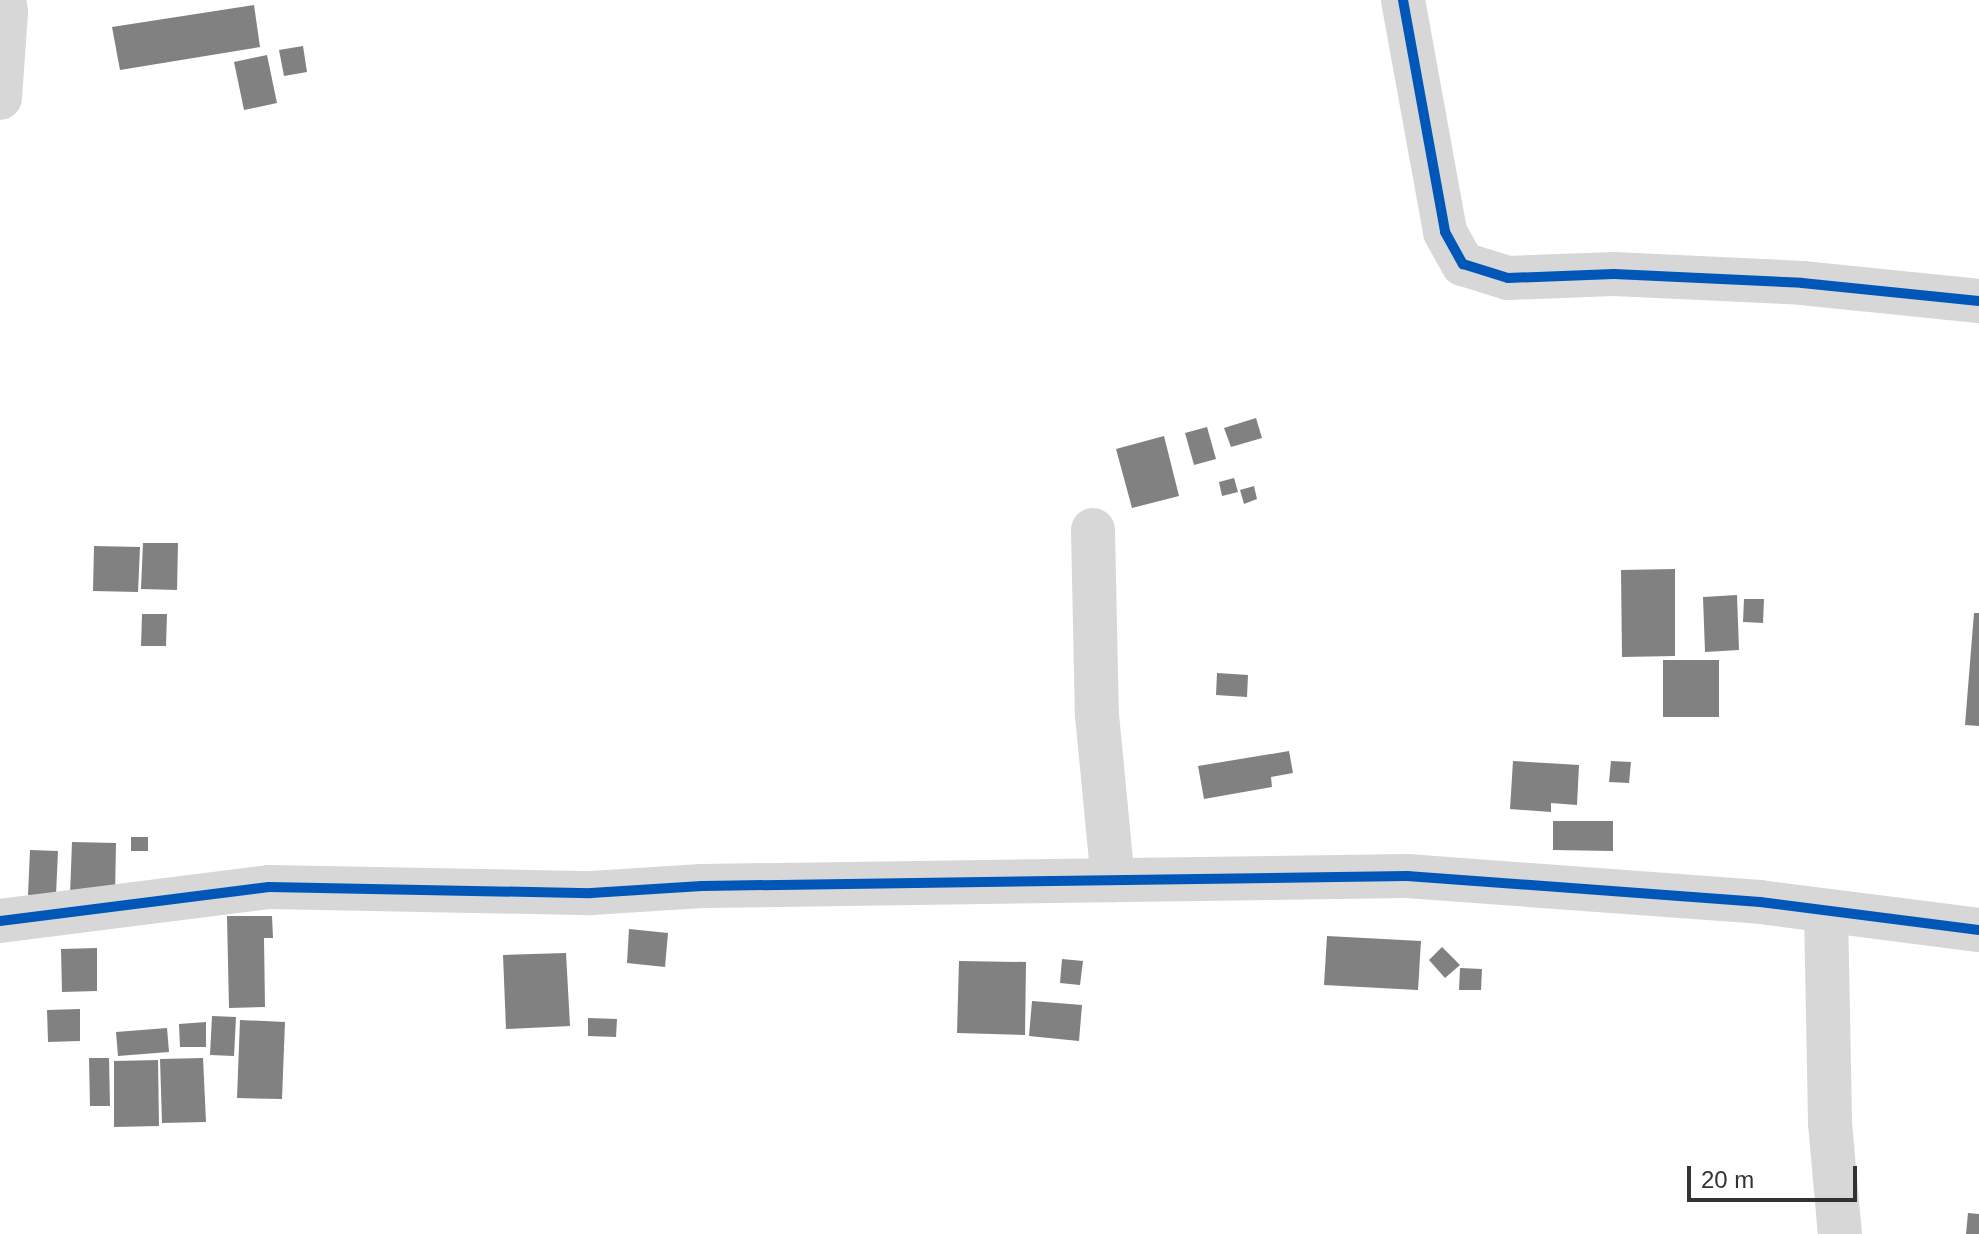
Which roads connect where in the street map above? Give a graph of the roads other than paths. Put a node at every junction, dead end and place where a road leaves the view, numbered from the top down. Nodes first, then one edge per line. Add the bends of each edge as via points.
1 (4, 0) edge
2 (1403, 0) edge
3 (0, 98) edge
4 (1979, 301) edge
5 (1093, 530) dead end
6 (1113, 880) junction
7 (1826, 911) junction
8 (0, 921) edge
9 (1979, 930) edge
10 (1840, 1234) edge

1 - 3 street
2 - 4 street via 1445,232 1463,264 1508,278 1614,274 1802,283
5 - 6 street via 1097,715
6 - 7 street via 1407,876
6 - 8 street via 702,886 591,893 269,887
7 - 9 street
7 - 10 street via 1830,1123

